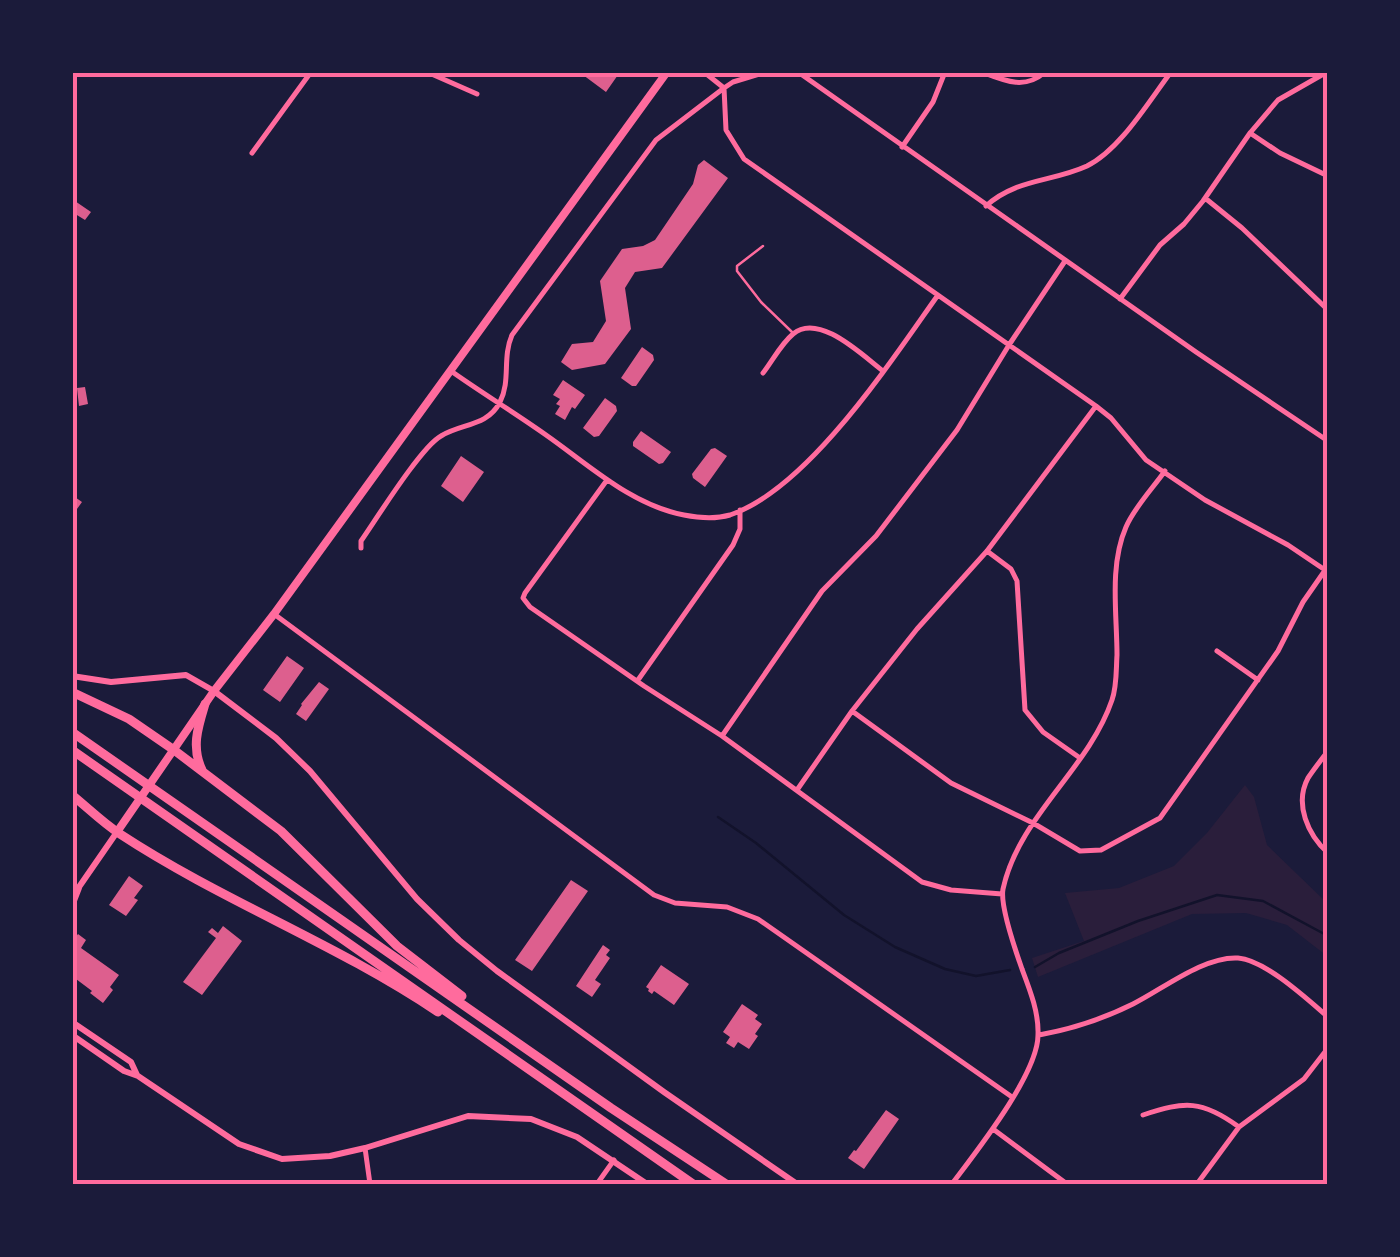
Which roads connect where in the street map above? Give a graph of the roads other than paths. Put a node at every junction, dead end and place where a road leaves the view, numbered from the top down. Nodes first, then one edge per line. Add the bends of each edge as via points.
1 (311, 72) edge
2 (427, 72) edge
3 (666, 72) edge
4 (704, 72) edge
5 (766, 72) edge
6 (798, 72) edge
7 (945, 72) edge
8 (982, 72) edge
9 (1045, 72) edge
10 (1171, 72) edge
11 (1327, 72) edge
12 (724, 88) junction
13 (477, 94) dead end
14 (1250, 133) junction
15 (902, 147) junction
16 (252, 153) dead end
17 (1328, 176) edge
18 (1205, 198) junction
19 (985, 206) junction
20 (763, 246) dead end
21 (1064, 261) junction
22 (938, 295) junction
23 (1120, 299) junction
24 (1328, 310) edge
25 (794, 334) junction
26 (1009, 345) junction
27 (450, 371) junction
28 (764, 372) dead end
29 (884, 372) junction
30 (499, 404) junction
31 (1096, 406) junction
32 (1328, 441) edge
33 (1165, 471) junction
34 (607, 480) junction
35 (740, 510) junction
36 (361, 548) dead end
37 (986, 552) junction
38 (1327, 569) edge
39 (274, 614) junction
40 (1217, 651) dead end
41 (72, 676) edge
42 (1258, 680) junction
43 (637, 682) junction
44 (214, 691) junction
45 (72, 692) edge
46 (205, 704) junction
47 (852, 711) junction
48 (72, 732) edge
49 (722, 736) junction
50 (72, 750) edge
51 (174, 750) junction
52 (1328, 751) edge
53 (1080, 758) junction
54 (204, 772) junction
55 (796, 791) junction
56 (72, 795) edge
57 (1033, 822) junction
58 (118, 832) junction
59 (1328, 853) edge
60 (75, 888) edge
61 (1002, 894) junction
62 (72, 906) edge
63 (472, 1010) junction
64 (1328, 1016) edge
65 (72, 1022) edge
66 (1038, 1034) junction
67 (72, 1036) edge
68 (488, 1039) junction
69 (1328, 1048) edge
70 (138, 1076) junction
71 (1012, 1097) junction
72 (1143, 1115) dead end
73 (1238, 1126) junction
74 (993, 1129) junction
75 (365, 1148) junction
76 (614, 1160) junction
77 (370, 1184) edge
78 (597, 1184) edge
79 (647, 1184) edge
80 (693, 1184) edge
81 (726, 1184) edge
82 (798, 1184) edge
83 (952, 1184) edge
84 (1066, 1184) edge
85 (1197, 1184) edge

1 - 16 street
2 - 13 street
3 - 27 main road
4 - 12 street
5 - 12 street
6 - 15 street
7 - 15 street
8 - 9 street via 1027,84
10 - 19 street via 1092,164 1022,183
11 - 14 street via 1278,100
12 - 22 street via 726,130 744,159
12 - 30 street via 656,140 512,335
14 - 17 street
14 - 18 street
15 - 19 street
18 - 23 street
18 - 24 street
19 - 21 street
20 - 25 lane via 737,271
21 - 23 street
21 - 26 street
22 - 26 street
22 - 29 street
23 - 32 street
25 - 28 street
25 - 29 street via 828,332
26 - 31 street
26 - 49 street via 957,430 876,536 822,592
27 - 30 street
27 - 39 main road
29 - 35 street via 783,485
30 - 34 street
30 - 36 street via 482,422 432,443
31 - 33 street via 1146,460
31 - 37 street
33 - 38 street
33 - 53 street via 1126,525 1116,572 1114,697
34 - 35 street via 682,515 715,518
34 - 43 street via 523,598
35 - 43 street via 734,545
37 - 47 street
37 - 53 street via 1018,581 1025,710
38 - 42 street
39 - 44 main road
39 - 71 street via 654,895 758,919
40 - 42 street
41 - 44 street via 111,682 186,676
42 - 57 street via 1160,818 1100,850 1080,851
43 - 49 street
44 - 46 main road
44 - 82 street via 310,771 459,940
45 - 51 highway
46 - 51 main road
46 - 54 highway via 196,734
47 - 55 street
47 - 57 street via 951,784
48 - 63 highway
49 - 55 street
50 - 68 highway
51 - 54 highway
51 - 58 main road
52 - 59 street via 1306,782 1303,800 1307,826
53 - 57 street
54 - 63 highway via 281,831
55 - 61 street via 922,882
56 - 58 highway
57 - 61 street
58 - 60 street
58 - 68 highway
60 - 62 street
61 - 66 street
63 - 81 highway
64 - 66 street via 1288,983 1240,958 1213,963 1096,1020
65 - 70 street via 132,1062
66 - 71 street via 1034,1062
67 - 70 street
68 - 80 highway
69 - 73 street via 1304,1079
70 - 75 street via 238,1144 282,1159
71 - 74 street
72 - 73 street via 1190,1103
73 - 85 street
74 - 83 street
74 - 84 street
75 - 76 street via 468,1116 530,1119
75 - 77 street
76 - 78 street
76 - 79 street

